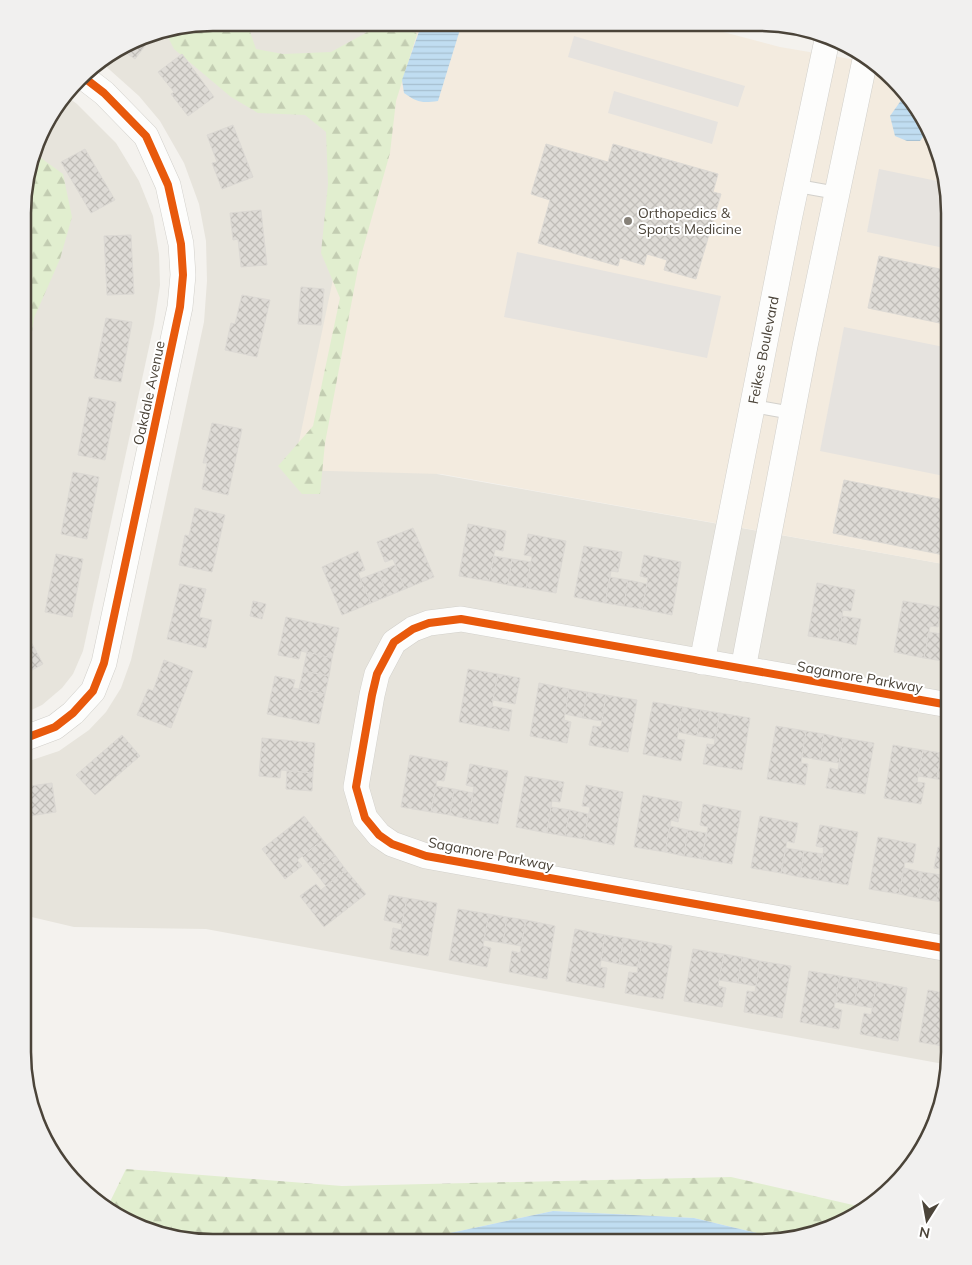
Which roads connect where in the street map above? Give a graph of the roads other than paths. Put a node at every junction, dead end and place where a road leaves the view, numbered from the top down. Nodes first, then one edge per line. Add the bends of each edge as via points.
1 (826, 44) edge
2 (864, 65) edge
3 (89, 81) edge
4 (798, 186) junction
5 (837, 193) junction
6 (753, 406) junction
7 (792, 413) junction
8 (702, 662) junction
9 (743, 669) junction
10 (941, 704) edge
11 (31, 736) edge
12 (941, 948) edge

1 - 4 street, Feikes Boulevard
2 - 5 street
3 - 11 street, Oakdale Avenue via 146,136 168,184 181,244 183,275 180,307 104,663 93,691 73,713 55,727
4 - 5 lane
4 - 6 street, Feikes Boulevard
5 - 7 street
6 - 7 lane
6 - 8 street, Feikes Boulevard
7 - 9 street
8 - 9 street, Sagamore Parkway
8 - 12 street, Sagamore Parkway via 461,619 429,623 413,629 394,642 377,674 356,787 365,818 392,844 426,856
9 - 10 street, Sagamore Parkway

